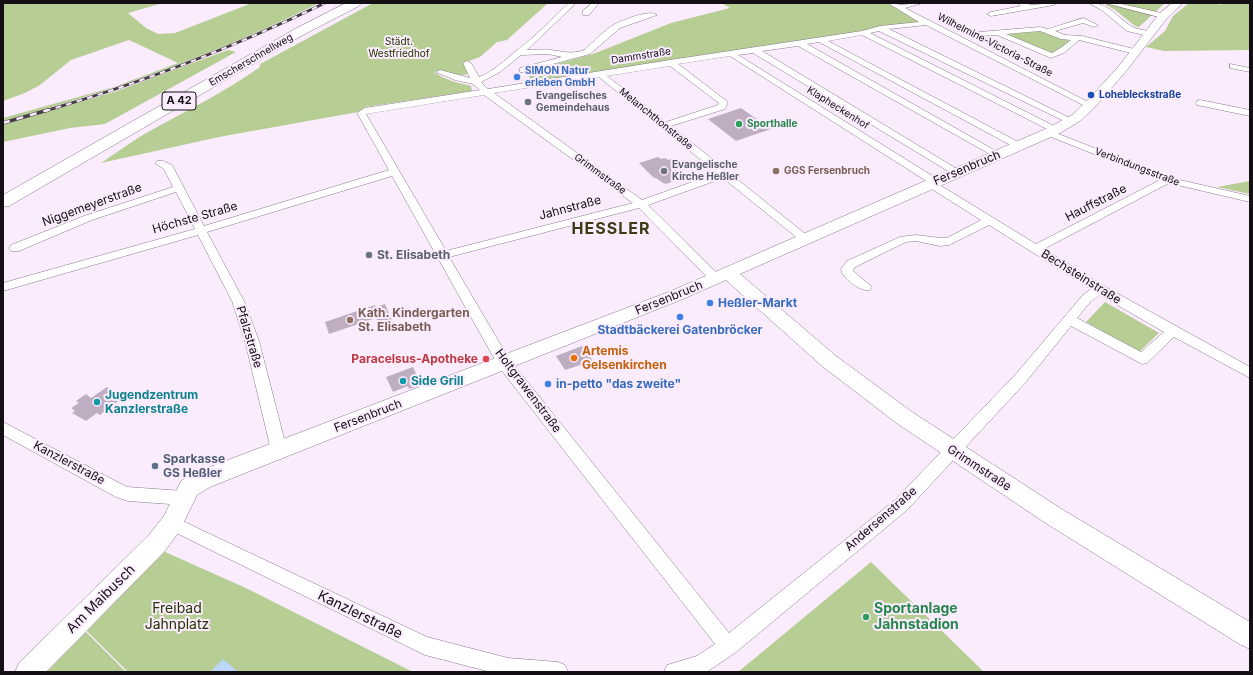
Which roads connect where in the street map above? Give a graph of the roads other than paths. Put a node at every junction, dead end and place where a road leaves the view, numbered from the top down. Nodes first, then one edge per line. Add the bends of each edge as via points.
1 (342, 3) edge
2 (356, 3) edge
3 (573, 3) edge
4 (596, 3) edge
5 (891, 3) edge
6 (920, 3) edge
7 (1020, 3) edge
8 (1054, 3) edge
9 (1092, 3) edge
10 (1108, 3) edge
11 (1178, 3) edge
12 (898, 7) junction
13 (1029, 7) junction
14 (586, 13) dead end
15 (654, 14) dead end
16 (991, 14) dead end
17 (1163, 16) junction
18 (927, 23) junction
19 (1094, 25) dead end
20 (880, 28) junction
21 (1048, 31) junction
22 (863, 33) junction
23 (998, 33) junction
24 (979, 34) dead end
25 (1148, 34) junction
26 (1077, 38) junction
27 (821, 40) junction
28 (799, 43) junction
29 (753, 49) junction
30 (1135, 52) junction
31 (518, 53) junction
32 (730, 53) junction
33 (572, 56) junction
34 (670, 62) junction
35 (467, 63) dead end
36 (1233, 66) dead end
37 (522, 70) dead end
38 (1250, 70) edge
39 (440, 72) dead end
40 (600, 74) junction
41 (475, 81) junction
42 (486, 92) junction
43 (1200, 103) dead end
44 (1090, 105) junction
45 (361, 113) joint
46 (1250, 113) edge
47 (1071, 121) junction
48 (663, 126) junction
49 (1052, 131) junction
50 (1019, 146) junction
51 (998, 155) junction
52 (160, 163) dead end
53 (394, 172) junction
54 (958, 172) junction
55 (724, 174) junction
56 (1168, 180) junction
57 (933, 183) junction
58 (179, 188) junction
59 (3, 190) edge
60 (1250, 199) edge
61 (3, 202) edge
62 (641, 204) junction
63 (990, 220) junction
64 (202, 230) junction
65 (805, 239) junction
66 (15, 248) dead end
67 (1035, 249) junction
68 (443, 255) junction
69 (722, 276) junction
70 (3, 287) edge
71 (866, 287) dead end
72 (1100, 289) junction
73 (1069, 319) junction
74 (1173, 331) junction
75 (504, 363) junction
76 (1250, 372) edge
77 (3, 428) edge
78 (279, 450) junction
79 (952, 450) junction
80 (184, 498) junction
81 (172, 523) junction
82 (1250, 636) edge
83 (728, 646) junction
84 (28, 672) edge
85 (558, 672) edge
86 (674, 672) edge

1 - 59 highway, Emscherschnellweg / A 42 via 237,58
2 - 61 highway, Emscherschnellweg / A 42 via 292,36
3 - 31 street
4 - 14 street
5 - 12 street, Wilhelmine-Victoria-Straße
6 - 12 street
7 - 13 street
8 - 13 street
9 - 25 street via 1106,9 1130,29
10 - 17 street
11 - 17 street, Fersenbruch
12 - 18 street, Wilhelmine-Victoria-Straße
13 - 16 street
15 - 33 street via 617,26 587,52
17 - 25 street, Fersenbruch
18 - 20 street, Dammstraße
18 - 44 street, Wilhelmine-Victoria-Straße
19 - 21 street, Wilhelmine-Victoria-Straße via 1083,20
20 - 22 street, Dammstraße
20 - 47 street
21 - 23 street, Wilhelmine-Victoria-Straße
21 - 26 street, Wilhelmine-Victoria-Straße via 1064,37
22 - 27 street, Dammstraße
22 - 49 street
23 - 24 street, Wilhelmine-Victoria-Straße
23 - 26 street, Wilhelmine-Victoria-Straße via 1051,56
25 - 30 street, Fersenbruch
26 - 30 street, Wilhelmine-Victoria-Straße
27 - 28 street, Dammstraße
27 - 50 street
28 - 29 street, Dammstraße
28 - 51 street
29 - 32 street, Dammstraße
29 - 54 street, Klapheckenhof
30 - 44 street, Fersenbruch
31 - 33 street via 548,52
31 - 41 street via 491,76
32 - 34 street, Dammstraße
32 - 57 street, Klapheckenhof
33 - 37 street
34 - 40 street, Dammstraße
34 - 48 street via 724,102 722,107
35 - 41 street, Grimmstraße
36 - 38 street
39 - 41 street
40 - 42 street, Dammstraße
40 - 48 street, Melanchthonstraße
41 - 42 street, Grimmstraße
42 - 45 street, Dammstraße
42 - 62 street, Grimmstraße
43 - 46 street
44 - 47 street, Fersenbruch
45 - 53 street, Holtgrawenstraße
47 - 49 street, Fersenbruch
48 - 55 street, Melanchthonstraße
49 - 50 street, Fersenbruch
49 - 56 street, Verbindungsstraße
50 - 51 street, Fersenbruch
51 - 54 street, Fersenbruch
52 - 58 street, Pfalzstraße via 168,167
53 - 64 street, Höchste Straße
53 - 68 street, Holtgrawenstraße
54 - 57 street, Fersenbruch
55 - 62 street, Jahnstraße
55 - 65 street, Melanchthonstraße
56 - 60 street, Verbindungsstraße
56 - 67 street, Hauffstraße
57 - 63 street, Bechsteinstraße
57 - 65 street, Fersenbruch
58 - 64 street, Pfalzstraße
58 - 66 street, Niggemeyerstraße via 88,218
62 - 68 street, Jahnstraße
62 - 69 street, Grimmstraße
63 - 67 street, Bechsteinstraße
63 - 71 street via 949,241 904,239 851,264 847,269 848,273
64 - 70 street, Höchste Straße
64 - 78 street, Pfalzstraße via 238,301 252,341
65 - 69 street, Fersenbruch
67 - 72 street, Bechsteinstraße
68 - 75 street, Holtgrawenstraße
69 - 75 street, Fersenbruch
69 - 79 street, Grimmstraße via 845,374
72 - 73 street, Andersenstraße via 1087,298
72 - 74 street, Bechsteinstraße
73 - 74 street via 1142,359
73 - 79 street, Andersenstraße via 1020,379
74 - 76 street, Bechsteinstraße
75 - 78 street, Fersenbruch
75 - 83 street, Holtgrawenstraße
77 - 80 street, Kanzlerstraße via 122,492
78 - 80 street, Fersenbruch via 202,480 190,488
79 - 82 street, Grimmstraße via 1052,515
79 - 83 street, Andersenstraße via 901,505
80 - 81 street, Fersenbruch
81 - 84 street, Am Maibusch via 157,543
81 - 85 street, Kanzlerstraße via 425,646 508,667
83 - 86 street via 701,664

